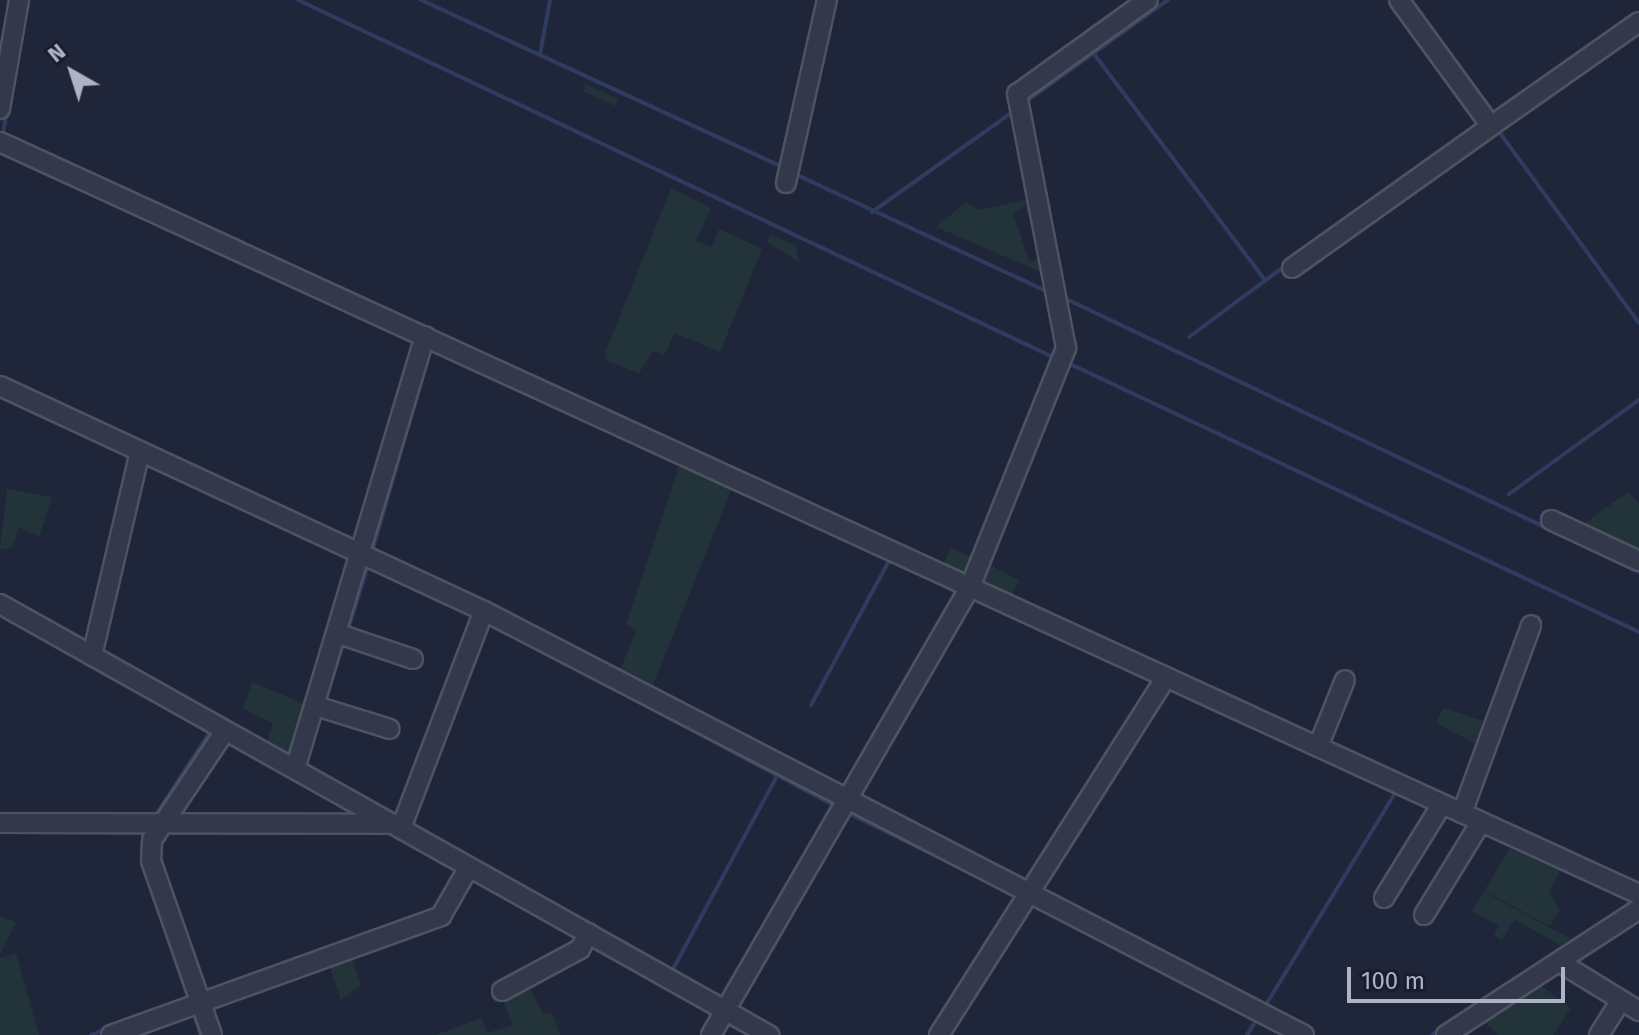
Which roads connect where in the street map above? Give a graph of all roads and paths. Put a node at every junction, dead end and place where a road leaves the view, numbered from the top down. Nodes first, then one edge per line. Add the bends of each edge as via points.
1 (19, 0) edge
2 (827, 0) edge
3 (1148, 0) edge
4 (1399, 0) edge
5 (1639, 22) edge
6 (7, 34) edge
7 (0, 109) edge
8 (1491, 126) junction
9 (2, 143) edge
10 (789, 176) dead end
11 (1292, 268) dead end
12 (424, 341) junction
13 (0, 386) edge
14 (140, 452) junction
15 (1551, 520) dead end
16 (366, 560) junction
17 (1639, 561) edge
18 (967, 593) junction
19 (0, 604) edge
20 (481, 616) junction
21 (1531, 625) dead end
22 (339, 634) junction
23 (92, 656) junction
24 (413, 659) dead end
25 (1345, 680) dead end
26 (1162, 682) junction
27 (316, 706) junction
28 (390, 729) dead end
29 (225, 731) junction
30 (1318, 747) junction
31 (295, 769) junction
32 (1442, 804) junction
33 (840, 805) junction
34 (1462, 813) junction
35 (1481, 822) junction
36 (0, 823) edge
37 (161, 825) junction
38 (397, 826) junction
39 (469, 867) junction
40 (1639, 894) edge
41 (1024, 896) junction
42 (1384, 898) dead end
43 (1639, 909) edge
44 (1424, 915) dead end
45 (589, 933) junction
46 (1559, 962) junction
47 (502, 991) dead end
48 (1621, 1000) junction
49 (194, 1005) junction
50 (727, 1010) junction
51 (1639, 1011) edge
52 (111, 1035) edge
53 (212, 1035) edge
54 (711, 1035) edge
55 (769, 1035) edge
56 (939, 1035) edge
57 (1304, 1035) edge
58 (1446, 1035) edge
59 (1599, 1035) edge

1 - 6 street
2 - 10 street
3 - 18 street via 1017,94 1066,348
4 - 8 street
5 - 8 street
6 - 7 street
8 - 11 street
9 - 12 street
12 - 16 street
12 - 18 street
13 - 14 street
14 - 16 street
14 - 23 street
15 - 17 street
16 - 20 street
16 - 22 street
18 - 26 street
18 - 33 street
19 - 23 street
20 - 33 street
20 - 38 street
21 - 34 street
22 - 24 street
22 - 27 street
23 - 29 street
25 - 30 street
26 - 30 street
26 - 41 street
27 - 28 street
27 - 31 street
29 - 31 street
29 - 37 street
30 - 32 street
31 - 38 street
32 - 34 street
32 - 42 street
33 - 41 street
33 - 50 street
34 - 35 street
35 - 40 street
35 - 44 street
36 - 37 street
37 - 38 street
37 - 49 street via 151,861
38 - 39 street
39 - 45 street
39 - 49 street via 441,916
41 - 56 street
41 - 57 street
43 - 46 street
45 - 47 street via 580,949
45 - 50 street
46 - 48 street
46 - 58 street
48 - 51 street
48 - 59 street
49 - 52 street
49 - 53 street
50 - 54 street
50 - 55 street

